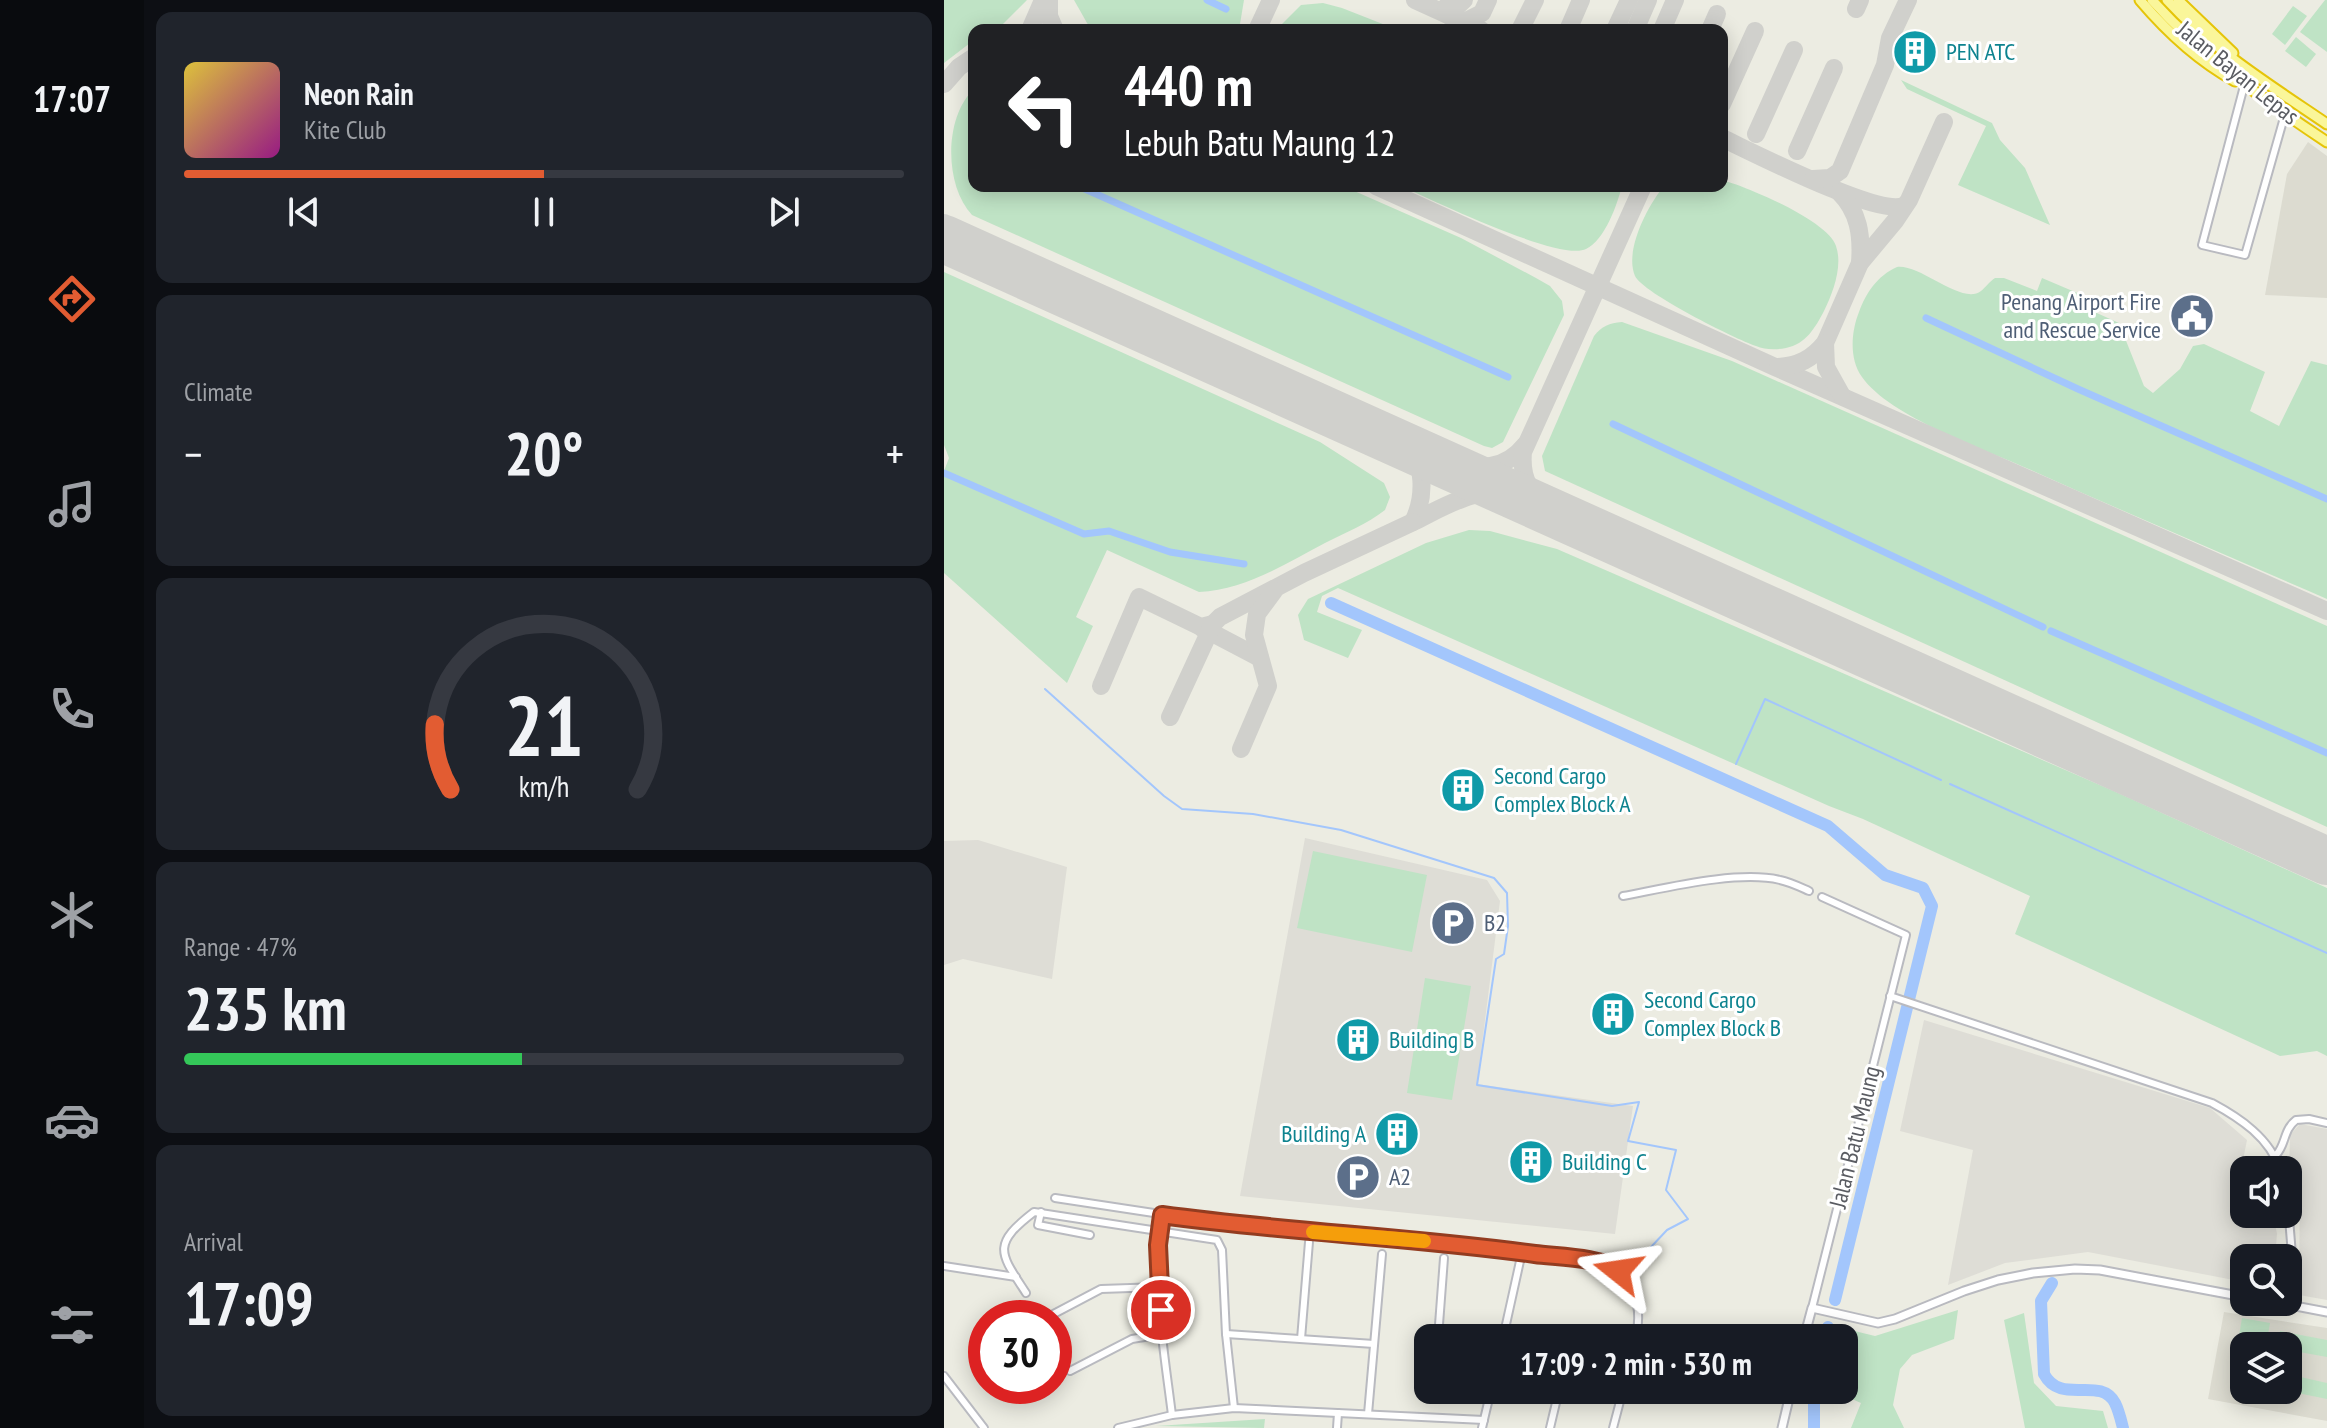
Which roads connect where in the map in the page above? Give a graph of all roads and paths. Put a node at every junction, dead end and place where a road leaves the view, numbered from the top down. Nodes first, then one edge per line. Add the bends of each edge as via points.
1 (2140, 0) edge
2 (2152, 0) edge
3 (2167, 0) edge
4 (2178, 0) edge
5 (2254, 74) junction
6 (2244, 86) junction
7 (2255, 93) junction
8 (2285, 114) junction
9 (2326, 121) edge
10 (2327, 142) edge
11 (1809, 891) dead end
12 (1623, 896) dead end
13 (1822, 897) dead end
14 (1891, 997) junction
15 (2327, 1123) edge
16 (2276, 1155) joint
17 (1055, 1198) dead end
18 (1041, 1212) junction
19 (1162, 1215) junction
20 (1038, 1225) junction
21 (1030, 1231) dead end
22 (1159, 1232) junction
23 (1090, 1235) dead end
24 (1309, 1242) dead end
25 (1522, 1252) junction
26 (1382, 1254) dead end
27 (1444, 1258) dead end
28 (944, 1266) edge
29 (1016, 1277) junction
30 (1160, 1287) junction
31 (1026, 1293) dead end
32 (2230, 1294) edge
33 (1072, 1305) edge
34 (2302, 1306) edge
35 (1812, 1308) junction
36 (2327, 1312) edge
37 (1439, 1324) edge
38 (1506, 1324) edge
39 (1638, 1324) edge
40 (1808, 1324) edge
41 (1163, 1334) junction
42 (1226, 1334) junction
43 (1301, 1339) junction
44 (1374, 1344) junction
45 (1072, 1370) edge
46 (944, 1376) edge
47 (1488, 1404) edge
48 (1556, 1404) edge
49 (1619, 1404) edge
50 (1788, 1404) edge
51 (1234, 1408) junction
52 (1338, 1413) junction
53 (1368, 1414) junction
54 (1172, 1415) junction
55 (1484, 1420) junction
56 (984, 1428) edge
57 (1118, 1428) edge
58 (1337, 1428) edge
59 (1482, 1428) edge
60 (1550, 1428) edge
61 (1613, 1428) edge
62 (1782, 1428) edge

1 - 6 highway via 2179,42
2 - 7 highway, Jalan Bayan Lepas
3 - 5 highway, Jalan Bayan Lepas via 2191,27
4 - 5 highway
5 - 9 highway, Jalan Bayan Lepas
6 - 7 highway
6 - 8 street via 2202,245 2245,255
7 - 8 highway, Jalan Bayan Lepas
8 - 10 highway, Jalan Bayan Lepas
11 - 12 street via 1764,878
13 - 14 street, Jalan Batu Maung via 1906,935
14 - 16 street via 2212,1103 2249,1126
14 - 35 street, Jalan Batu Maung
15 - 16 street via 2296,1120
17 - 19 street
18 - 20 street
18 - 22 street
18 - 29 street via 1030,1214 1005,1241 1003,1253
19 - 22 street
19 - 25 street
20 - 21 street
20 - 23 street
22 - 30 street
22 - 42 street via 1220,1243
24 - 43 street
25 - 38 street
25 - 39 street via 1612,1266 1636,1297
26 - 44 street
27 - 37 street
28 - 29 street
29 - 31 street
30 - 33 street via 1107,1288
30 - 41 street
32 - 35 street via 2100,1270 2058,1270 1998,1280 1878,1323
34 - 36 street
35 - 40 street, Jalan Batu Maung
41 - 45 street via 1132,1339
41 - 54 street
42 - 43 street
42 - 51 street
43 - 44 street
44 - 53 street
46 - 56 street
47 - 55 street
48 - 60 street
49 - 61 street
50 - 62 street
51 - 52 street
51 - 54 street
52 - 53 street
52 - 58 street
53 - 55 street
54 - 57 street
55 - 59 street

